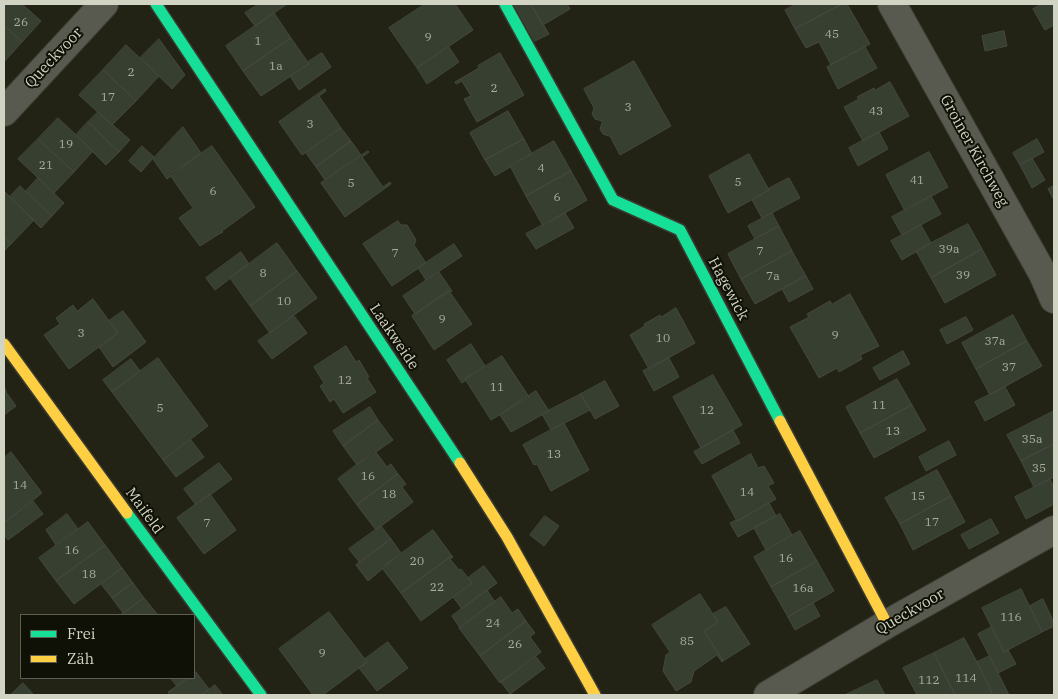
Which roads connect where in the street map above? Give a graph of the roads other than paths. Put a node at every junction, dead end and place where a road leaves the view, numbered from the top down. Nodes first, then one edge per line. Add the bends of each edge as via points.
1 (104, 4) edge
2 (156, 4) edge
3 (505, 4) edge
4 (892, 4) edge
5 (4, 112) edge
6 (1049, 270) edge
7 (1054, 299) edge
8 (4, 344) edge
9 (1054, 530) edge
10 (888, 624) junction
11 (261, 695) edge
12 (594, 695) edge
13 (768, 695) edge

1 - 5 street, Queckvoor
2 - 12 street, Laakweide via 497,520
3 - 10 street, Hagewick via 613,200 680,230
4 - 6 street, Groiner Kirchweg
6 - 7 street, Groiner Kirchweg
8 - 11 street, Maifeld
9 - 10 street, Queckvoor
10 - 13 street, Queckvoor

